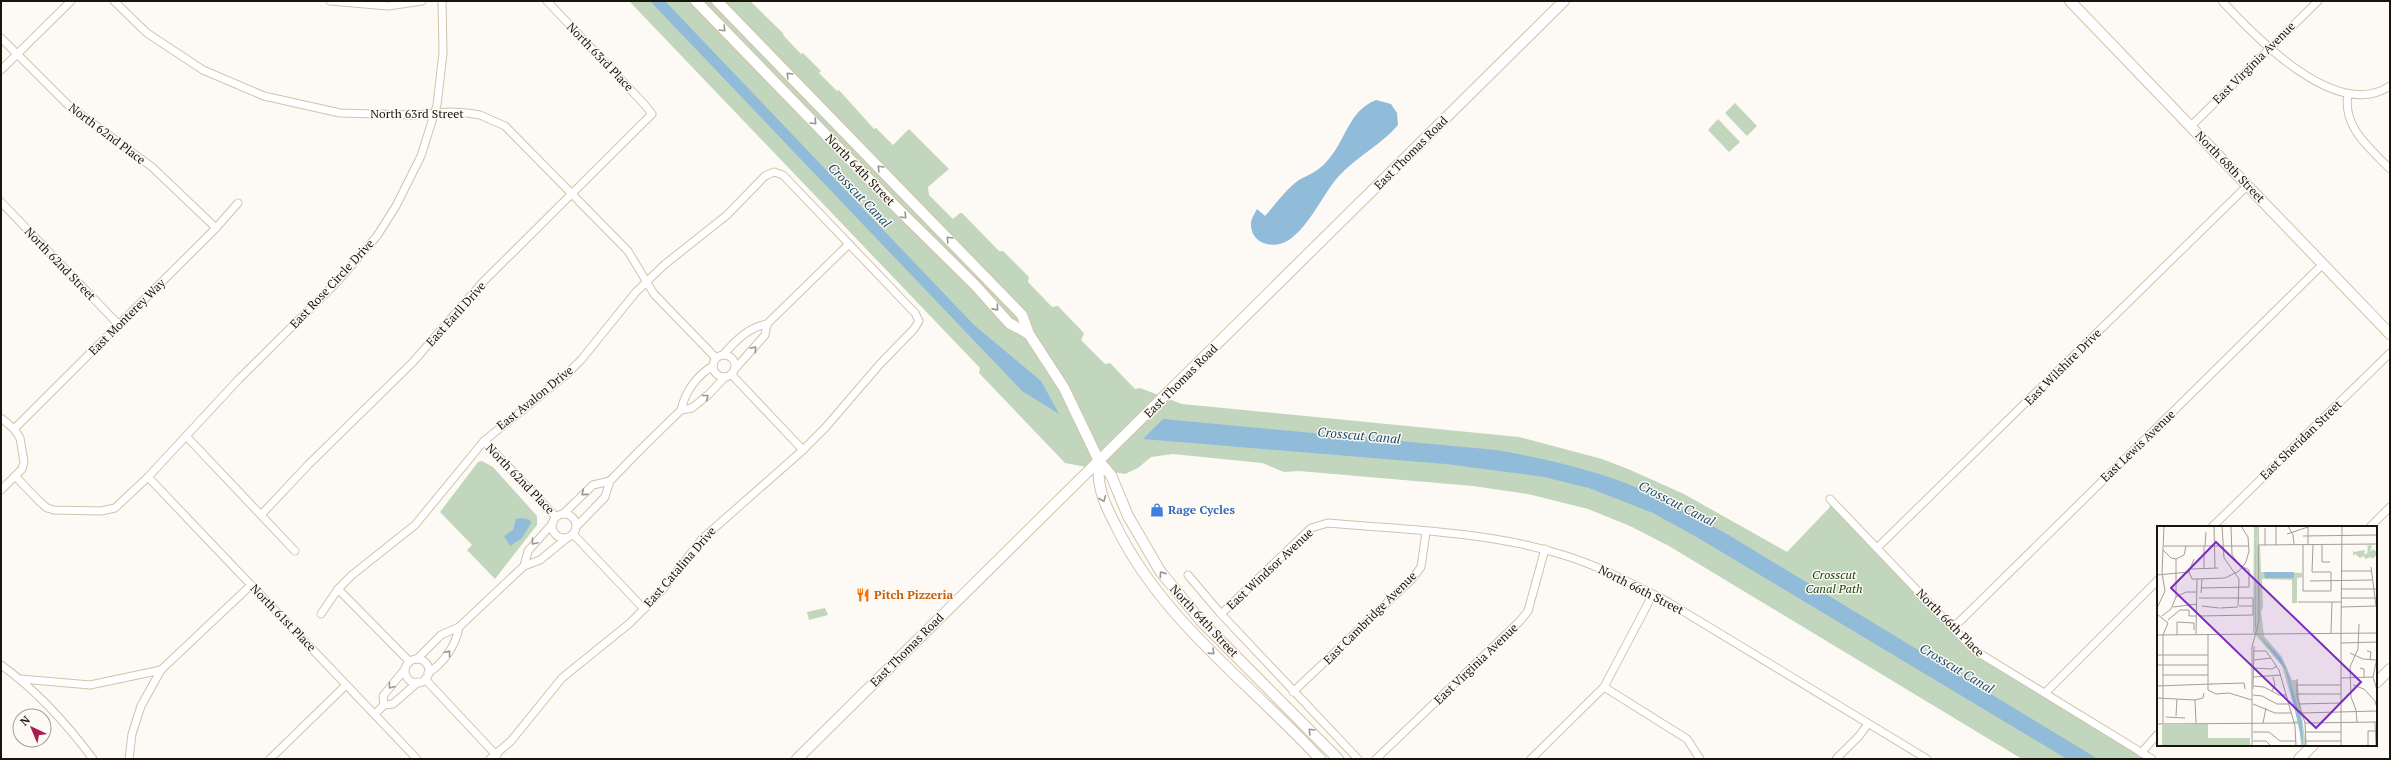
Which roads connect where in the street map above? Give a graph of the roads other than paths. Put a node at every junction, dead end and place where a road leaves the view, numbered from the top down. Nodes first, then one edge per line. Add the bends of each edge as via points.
1 (71, 1) edge
2 (114, 1) edge
3 (330, 1) edge
4 (422, 1) edge
5 (442, 1) edge
6 (547, 1) edge
7 (696, 1) edge
8 (717, 1) edge
9 (1564, 1) edge
10 (2070, 1) edge
11 (2222, 1) edge
12 (2318, 1) edge
13 (1, 38) edge
14 (2269, 48) junction
15 (17, 54) junction
16 (1, 70) edge
17 (2390, 86) edge
18 (2348, 94) junction
19 (434, 114) junction
20 (652, 114) joint
21 (2191, 126) junction
22 (2390, 169) edge
23 (2248, 185) junction
24 (573, 194) junction
25 (1, 202) edge
26 (238, 203) dead end
27 (216, 228) junction
28 (849, 244) junction
29 (2323, 264) junction
30 (646, 282) junction
31 (767, 324) junction
32 (118, 325) junction
33 (1029, 334) junction
34 (2390, 334) edge
35 (2390, 353) edge
36 (720, 357) junction
37 (713, 366) junction
38 (730, 374) junction
39 (681, 410) junction
40 (1, 418) edge
41 (14, 429) junction
42 (187, 437) junction
43 (484, 441) junction
44 (803, 450) junction
45 (1099, 461) junction
46 (15, 476) junction
47 (148, 477) junction
48 (610, 481) junction
49 (1, 490) edge
50 (1830, 499) dead end
51 (2390, 507) edge
52 (261, 515) junction
53 (557, 518) junction
54 (1320, 524) joint
55 (2213, 526) edge
56 (2371, 526) edge
57 (576, 527) junction
58 (1426, 532) junction
59 (570, 536) junction
60 (1878, 548) junction
61 (1545, 549) junction
62 (296, 551) dead end
63 (524, 566) junction
64 (1188, 575) dead end
65 (2157, 581) edge
66 (251, 584) junction
67 (338, 589) junction
68 (1653, 594) junction
69 (644, 609) junction
70 (321, 614) dead end
71 (1221, 614) junction
72 (1195, 615) junction
73 (1184, 624) junction
74 (459, 627) junction
75 (1953, 628) junction
76 (413, 660) junction
77 (1, 665) edge
78 (405, 669) junction
79 (161, 670) junction
80 (2390, 670) edge
81 (424, 678) junction
82 (21, 680) junction
83 (2377, 682) edge
84 (346, 685) junction
85 (1604, 687) junction
86 (1293, 692) junction
87 (2045, 693) junction
88 (384, 705) junction
89 (375, 714) junction
90 (1868, 724) junction
91 (2157, 735) edge
92 (2312, 746) edge
93 (2141, 753) junction
94 (494, 757) edge
95 (93, 759) edge
96 (129, 759) edge
97 (270, 759) edge
98 (417, 759) edge
99 (796, 759) edge
100 (1320, 759) edge
101 (1338, 759) edge
102 (1358, 759) edge
103 (1376, 759) edge
104 (1530, 759) edge
105 (1700, 759) edge
106 (1836, 759) edge
107 (1927, 759) edge
108 (2152, 759) edge
109 (2299, 759) edge

1 - 15 street
2 - 19 street, North 63rd Street via 147,32 203,70 264,96 340,113
3 - 4 street via 388,6
5 - 19 street, East Rose Circle Drive via 443,53
6 - 20 street, North 63rd Place
7 -> 33 main road, North 64th Street via 1010,323
33 -> 8 main road, North 64th Street via 1022,315
9 - 45 main road, East Thomas Road
10 - 21 main road, North 68th Street
11 - 14 street
12 - 14 street, East Virginia Avenue
13 - 15 street, North 62nd Place
14 - 18 street via 2328,87
14 - 21 street, East Virginia Avenue
15 - 16 street
15 - 27 street, North 62nd Place via 68,105 152,167
17 - 18 street via 2379,92
18 - 22 street via 2348,112 2352,126
19 - 24 street, North 63rd Street via 467,113 494,120 515,135
19 - 42 street, East Rose Circle Drive via 421,156 396,206 377,236 338,281 238,380
20 - 24 street, East Earll Drive
21 - 23 main road, North 68th Street
23 - 29 main road, North 68th Street
23 - 60 street, East Wilshire Drive
24 - 30 street, North 63rd Street via 628,251
24 - 52 street, East Earll Drive via 481,284 413,362
25 - 32 street, North 62nd Street
26 - 27 street, East Monterey Way
27 - 32 street, East Monterey Way
28 - 30 street, East Avalon Drive via 784,175 774,172 765,176 727,215
28 - 31 street
28 - 44 street, East Catalina Drive via 915,313 919,321
29 - 34 main road, North 68th Street
29 - 75 street, East Lewis Avenue
30 - 36 street, North 63rd Street via 654,294
30 - 43 street, East Avalon Drive via 624,305 581,360 551,388
31 - 36 street via 757,326 742,336
38 -> 31 street via 765,335
32 - 41 street, East Monterey Way
33 - 45 main road, North 64th Street via 1064,388
35 - 55 street, East Sheridan Street
36 - 37 street
36 - 38 street via 729,357 734,361
37 - 38 street via 716,374
37 - 39 street via 706,370 684,396
39 -> 38 street via 692,408
38 - 44 street
39 - 48 street
40 - 41 street
41 - 46 street via 20,438 24,462 22,469
42 - 47 street, East Rose Circle Drive
42 - 52 street
43 - 53 street, North 62nd Place
43 - 67 street, East Avalon Drive via 415,525 371,558
44 - 69 street, East Catalina Drive via 702,539
72 -> 45 main road, North 64th Street via 1160,571 1128,516 1111,475
45 -> 73 main road, North 64th Street via 1099,488 1118,532 1151,583
45 - 99 main road, East Thomas Road
46 - 47 street, East Rose Circle Drive via 47,508 54,510 115,508
46 - 49 street
47 - 66 street, North 61st Place
48 -> 53 street via 594,485
48 - 57 street via 605,497
50 - 60 street, North 66th Place
51 - 56 street
52 - 62 street
53 - 57 street via 573,517
53 - 59 street via 556,534
53 -> 63 street via 528,550
54 - 58 street, North 66th Street
54 - 71 street, East Windsor Avenue via 1311,528
57 - 59 street
58 - 61 street, North 66th Street via 1507,541
58 - 86 street, East Cambridge Avenue via 1421,566 1412,579
59 - 63 street via 540,560
59 - 69 street
60 - 75 street, North 66th Place
61 - 68 street, North 66th Street via 1599,568
61 - 103 street, East Virginia Avenue via 1530,607 1520,622
63 - 74 street
64 - 71 street, North 64th Street
65 - 87 street
66 - 79 street
66 - 84 street, North 61st Place
67 - 70 street, East Avalon Drive
67 - 76 street
68 - 85 street
68 - 90 street, North 66th Street
69 - 94 street, East Catalina Drive via 562,678 511,741
71 - 86 street, North 64th Street
72 - 73 main road
101 -> 72 main road, North 64th Street
73 -> 100 main road, North 64th Street
74 - 76 street via 441,635
81 -> 74 street via 457,640
75 - 87 street, North 66th Place via 1983,657
76 - 78 street
76 - 81 street via 426,663
77 - 82 street
78 - 81 street via 408,679
78 -> 88 street via 384,696
79 - 82 street via 90,685
79 - 96 street via 141,706 132,734
80 - 83 main road
81 - 88 street via 393,704
81 - 94 street
82 - 95 street via 75,735
84 - 89 street, North 61st Place
84 - 97 street
85 - 104 street
85 - 105 street via 1687,739
86 - 102 street, North 64th Street
87 - 93 street, North 66th Place
88 - 89 street
89 - 98 street, North 61st Place
90 - 106 street
90 - 107 street, North 66th Street
91 - 93 street
92 - 109 main road
93 - 108 street, North 66th Place

